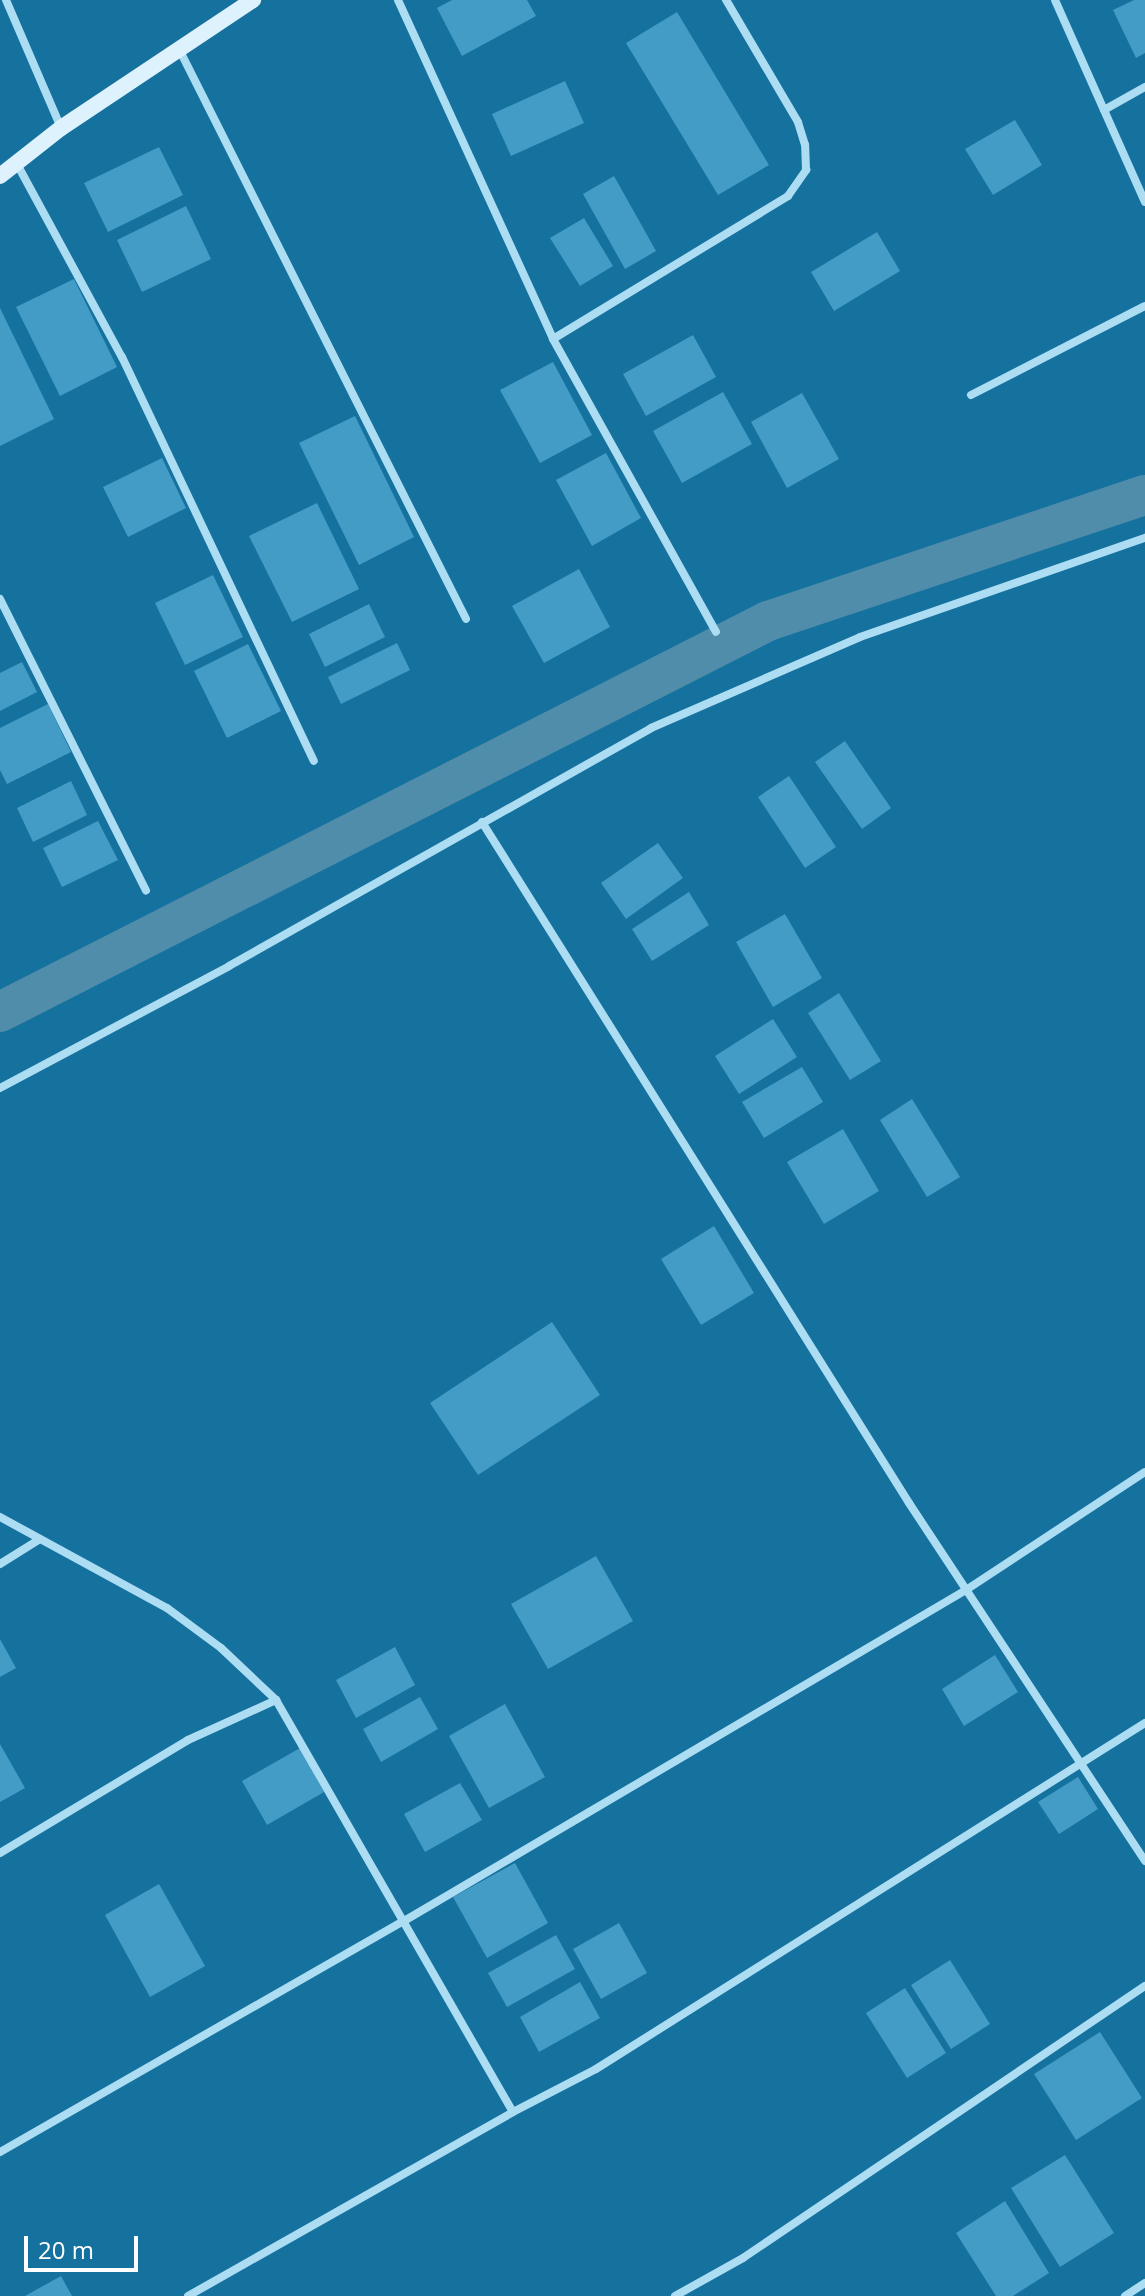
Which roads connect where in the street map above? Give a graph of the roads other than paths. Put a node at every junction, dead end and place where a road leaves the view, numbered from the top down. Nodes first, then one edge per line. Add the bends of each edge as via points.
1 (6, 0) edge
2 (253, 0) edge
3 (398, 0) edge
4 (726, 0) edge
5 (1055, 0) edge
6 (179, 49) junction
7 (1145, 87) edge
8 (1104, 110) junction
9 (61, 128) junction
10 (17, 164) junction
11 (0, 176) edge
12 (1145, 202) edge
13 (1145, 306) edge
14 (553, 339) junction
15 (971, 395) dead end
16 (1145, 538) edge
17 (0, 599) edge
18 (466, 619) dead end
19 (716, 632) dead end
20 (314, 761) dead end
21 (482, 822) junction
22 (146, 890) dead end
23 (0, 1088) edge
24 (1145, 1472) edge
25 (0, 1517) edge
26 (40, 1539) junction
27 (0, 1564) edge
28 (966, 1590) junction
29 (276, 1700) junction
30 (1145, 1723) edge
31 (1081, 1764) junction
32 (0, 1853) edge
33 (1145, 1861) edge
34 (404, 1921) junction
35 (1145, 1986) edge
36 (513, 2112) junction
37 (0, 2152) edge
38 (1145, 2283) edge
39 (188, 2296) edge
40 (675, 2296) edge
41 (1125, 2296) edge

1 - 9 street
2 - 6 main road
3 - 14 street
4 - 14 street via 798,122 806,170 788,196
5 - 8 street
6 - 9 main road
6 - 18 street
7 - 8 street
8 - 12 street
9 - 10 main road
10 - 11 main road
10 - 20 street via 122,357
13 - 15 street
14 - 19 street
16 - 21 street via 846,643 651,728
17 - 22 street
21 - 23 street
21 - 28 street
24 - 28 street
25 - 26 street
26 - 27 street
26 - 29 street via 167,1608 221,1648
28 - 31 street
28 - 34 street
29 - 32 street via 188,1740
29 - 34 street
30 - 31 street
31 - 33 street
31 - 36 street via 596,2069
34 - 36 street
34 - 37 street
35 - 40 street via 743,2258
36 - 39 street
38 - 41 street

